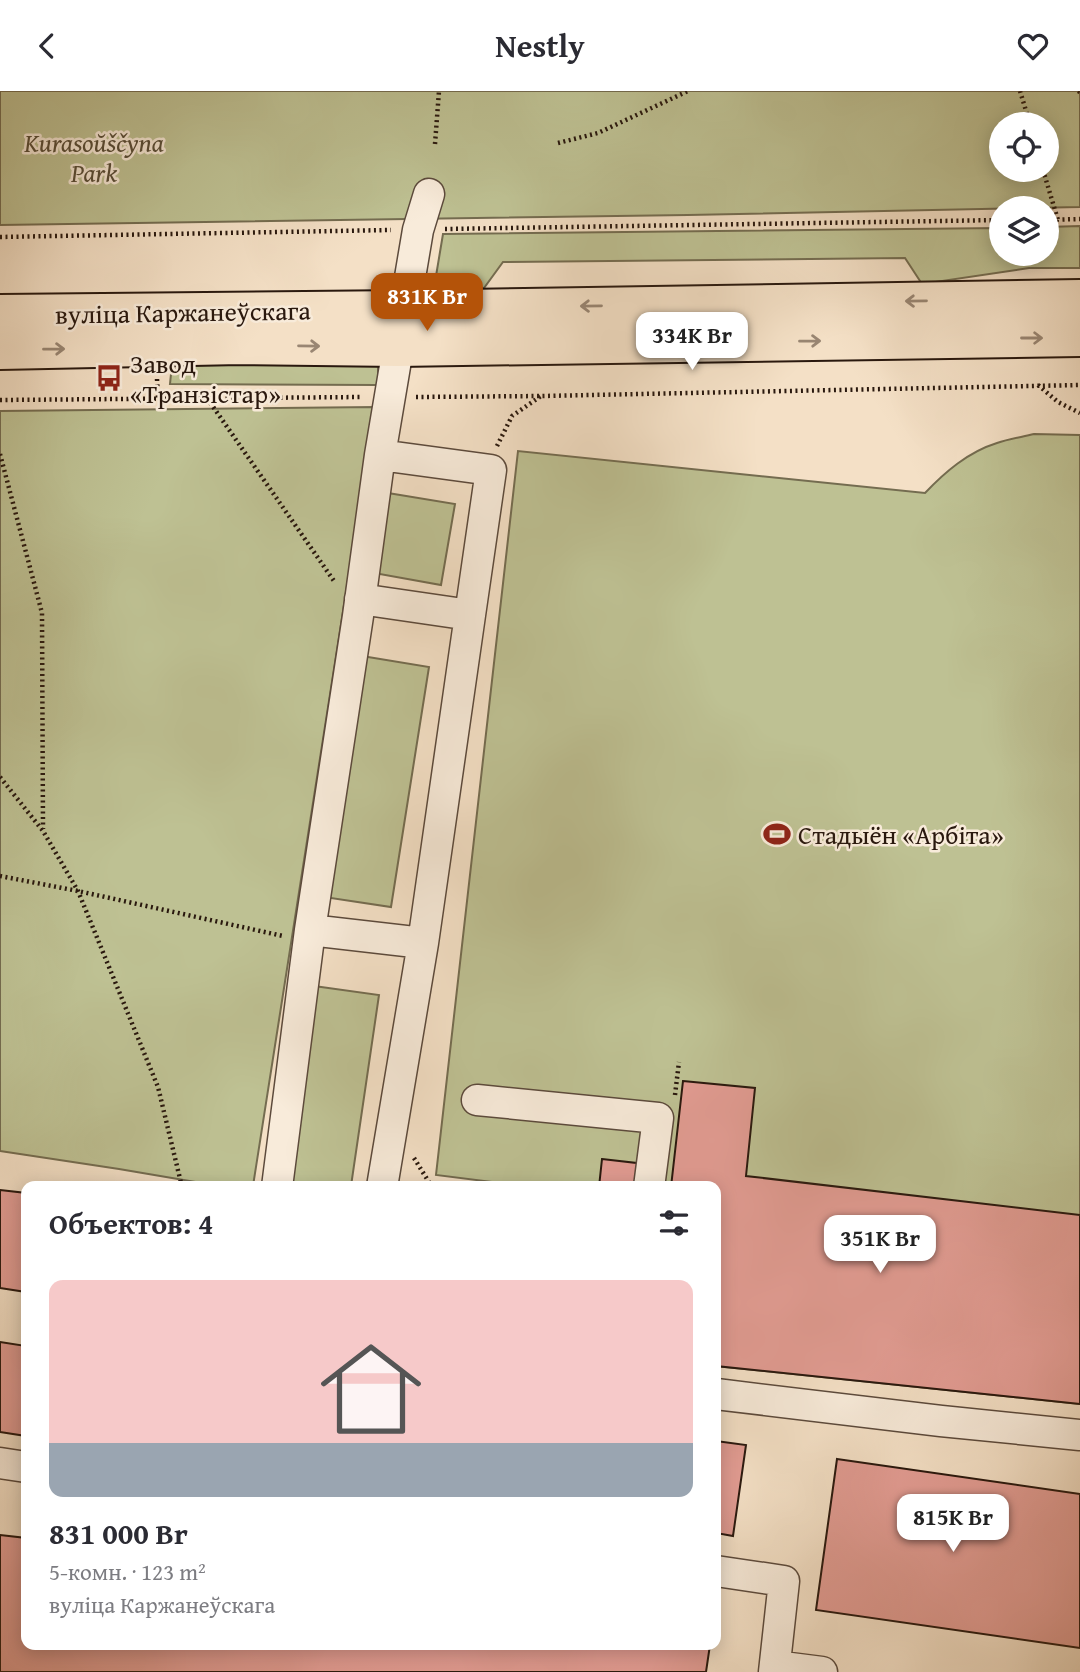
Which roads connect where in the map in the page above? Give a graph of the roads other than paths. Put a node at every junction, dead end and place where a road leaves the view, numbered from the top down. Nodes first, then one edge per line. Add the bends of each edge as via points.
1 (429, 194) dead end
2 (1080, 299) edge
3 (405, 310) junction
4 (0, 314) edge
5 (1080, 337) edge
6 (398, 347) junction
7 (0, 350) edge
8 (380, 455) junction
9 (359, 607) junction
10 (470, 615) junction
11 (310, 936) junction
12 (423, 943) junction
13 (477, 1100) dead end
14 (278, 1181) edge
15 (383, 1181) edge
16 (650, 1181) edge
17 (721, 1395) edge
18 (1080, 1435) edge
19 (0, 1463) edge
20 (21, 1466) edge
21 (721, 1572) edge
22 (774, 1669) edge
23 (822, 1672) edge

1 - 3 street
2 -> 3 main road, вуліца Каржанеўскага
3 - 4 main road, вуліца Каржанеўскага
3 - 6 street
6 -> 5 main road, вуліца Каржанеўскага
7 -> 6 main road, вуліца Каржанеўскага
6 - 8 street
8 - 9 street
8 - 10 street via 491,470
9 - 10 street
9 - 11 street
10 - 12 street
11 - 12 street
11 - 14 street
12 - 15 street
13 - 16 street via 658,1118
17 - 18 street
19 - 20 street
21 - 22 street via 783,1581
22 - 23 street

